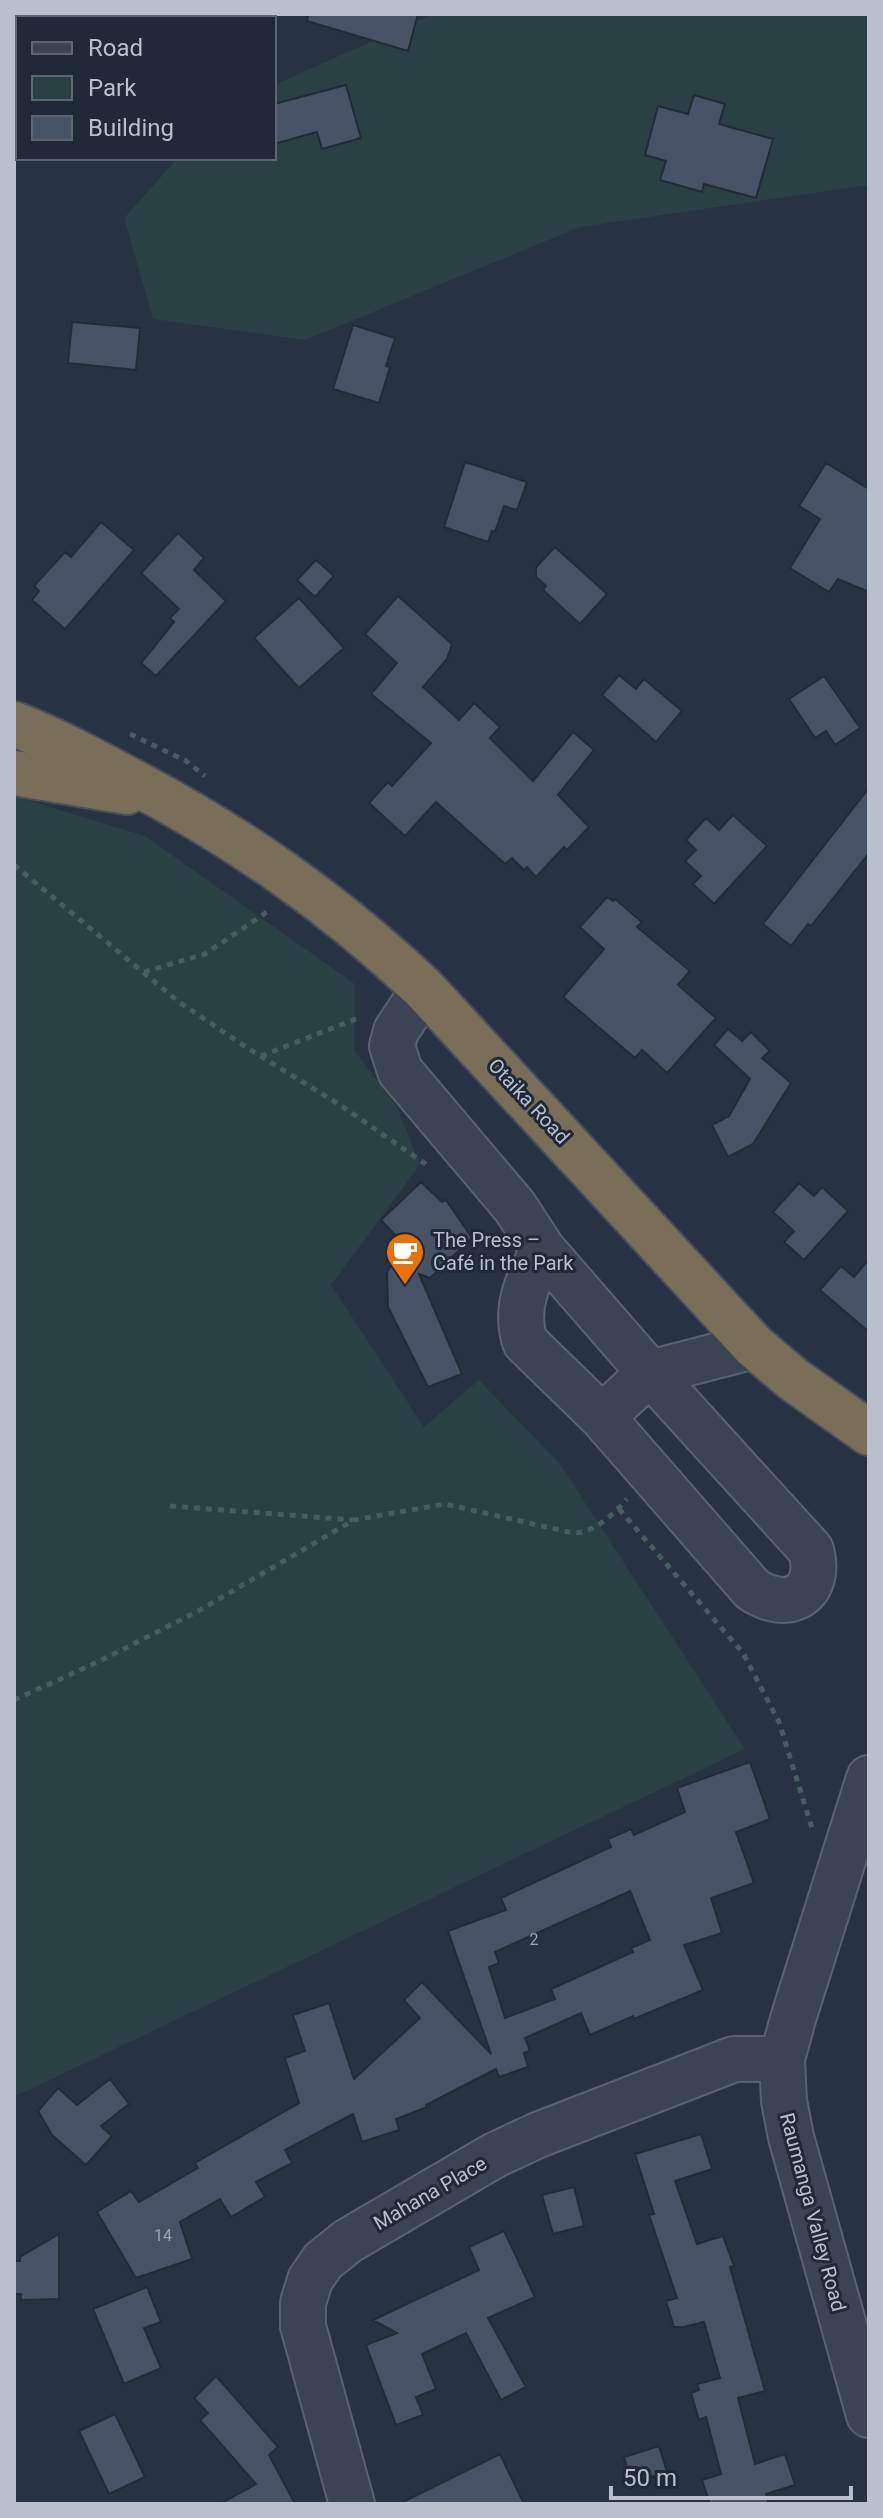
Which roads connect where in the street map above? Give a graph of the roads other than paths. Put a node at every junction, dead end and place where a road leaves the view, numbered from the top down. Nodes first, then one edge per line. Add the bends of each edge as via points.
1 (14, 724) edge
2 (14, 773) edge
3 (165, 798) junction
4 (424, 989) junction
5 (543, 1250) junction
6 (754, 1346) junction
7 (650, 1373) junction
8 (602, 1417) junction
9 (869, 1433) edge
10 (869, 1778) edge
11 (782, 2059) junction
12 (869, 2415) edge
13 (352, 2504) edge

1 - 3 highway, Otaika Road
2 - 3 highway, Otaika Road
3 - 4 highway, Otaika Road via 304,887
4 - 5 street via 396,1031 392,1046 400,1071 515,1207
4 - 6 highway, Otaika Road
5 - 7 street
5 - 8 street via 522,1300 525,1342
6 - 7 street
6 - 9 highway, Otaika Road
7 - 8 street
7 - 8 street via 811,1550 813,1577 804,1592 780,1602 752,1589
10 - 11 street, Raumanga Valley Road
11 - 12 street, Raumanga Valley Road via 791,2137
11 - 13 street, Mahana Place via 734,2059 538,2135 361,2233 323,2261 310,2280 303,2326

